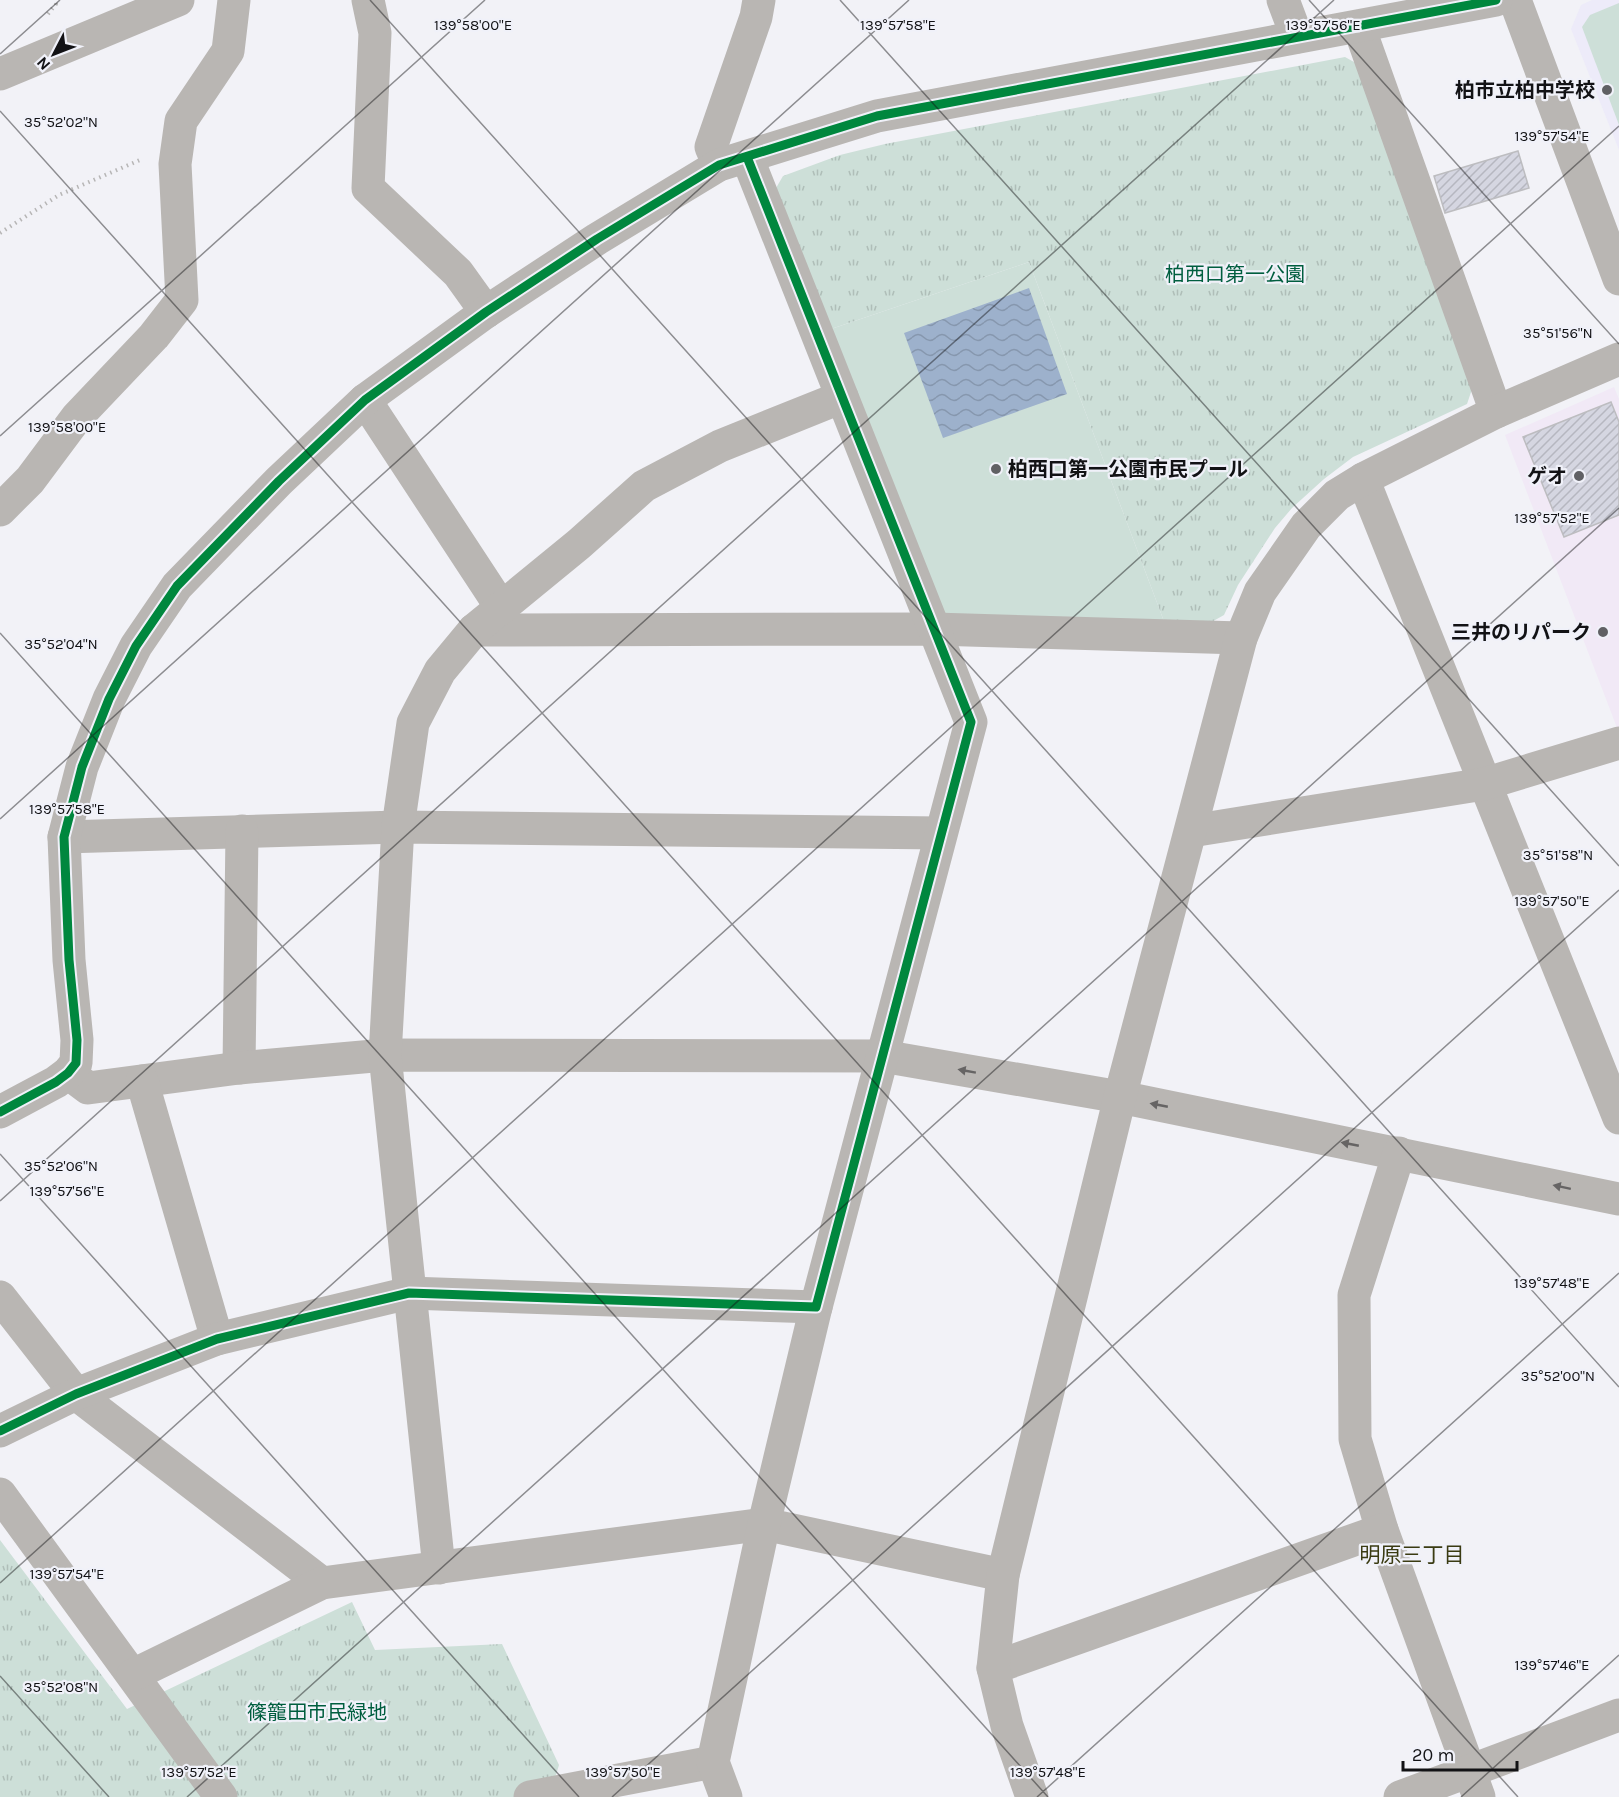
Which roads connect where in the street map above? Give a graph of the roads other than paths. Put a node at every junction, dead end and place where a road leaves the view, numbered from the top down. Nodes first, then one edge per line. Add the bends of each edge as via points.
1 (178, 0) edge
2 (234, 0) edge
3 (368, 0) edge
4 (759, 0) edge
5 (1283, 0) edge
6 (1496, 0) edge
7 (1515, 0) edge
8 (1359, 27) junction
9 (1297, 37) junction
10 (0, 74) edge
11 (733, 161) junction
12 (1619, 279) edge
13 (486, 312) junction
14 (1619, 359) edge
15 (842, 397) junction
16 (365, 400) junction
17 (1496, 412) junction
18 (1363, 479) junction
19 (0, 510) edge
20 (501, 607) junction
21 (934, 629) junction
22 (474, 630) junction
23 (1241, 638) junction
24 (1619, 743) edge
25 (1484, 784) junction
26 (399, 827) junction
27 (242, 831) junction
28 (1191, 831) junction
29 (941, 833) junction
30 (64, 837) junction
31 (385, 1054) junction
32 (882, 1056) junction
33 (239, 1068) junction
34 (68, 1073) junction
35 (142, 1081) junction
36 (1120, 1097) junction
37 (0, 1112) edge
38 (1619, 1118) edge
39 (1399, 1153) junction
40 (1619, 1199) edge
41 (409, 1293) junction
42 (0, 1296) edge
43 (816, 1307) junction
44 (217, 1339) junction
45 (76, 1394) junction
46 (0, 1431) edge
47 (0, 1494) edge
48 (764, 1524) junction
49 (1382, 1530) junction
50 (439, 1568) junction
51 (1003, 1575) junction
52 (322, 1583) junction
53 (993, 1668) junction
54 (133, 1675) junction
55 (1619, 1715) edge
56 (713, 1762) junction
57 (1474, 1784) edge
58 (221, 1797) edge
59 (530, 1797) edge
60 (726, 1797) edge
61 (1032, 1797) edge
62 (1400, 1797) edge

1 - 10 street
2 - 19 street via 228,51 181,122 175,164 182,300 154,336 77,417 30,480
3 - 13 street via 375,33 368,188 458,273
4 - 11 street via 711,147
5 - 9 street
6 - 8 street
7 - 12 street
8 - 9 street
8 - 17 street
9 - 11 street via 878,116
11 - 13 street via 597,239
11 - 15 street
13 - 16 street
14 - 17 street
15 - 20 street via 720,446 644,486
15 - 21 street
16 - 20 street
16 - 30 street via 177,586 136,646 109,699 82,767
17 - 18 street
18 - 23 street via 1337,495 1306,526 1260,592
18 - 25 street
20 - 22 street
21 - 22 street
21 - 23 street
21 - 29 street via 971,722
22 - 26 street via 441,671 413,723
23 - 28 street
24 - 25 street
25 - 28 street
25 - 38 street
26 - 27 street
26 - 29 street
26 - 31 street
27 - 30 street
27 - 33 street
28 - 36 street
29 - 32 street
30 - 34 street via 77,1040 76,1063
31 - 32 street
31 - 33 street
31 - 41 street
36 -> 32 street
32 - 43 street
33 - 35 street
34 - 35 street via 88,1088
34 - 37 street
35 - 44 street
39 -> 36 street
36 - 51 street
40 -> 39 street
39 - 49 street via 1354,1295 1355,1439
41 - 43 street
41 - 44 street
41 - 50 street
42 - 45 street
43 - 48 street
44 - 45 street
45 - 46 street
45 - 52 street
47 - 54 street
48 - 50 street
48 - 51 street
48 - 56 street
49 - 53 street
49 - 57 street
50 - 52 street
51 - 53 street
52 - 54 street
53 - 61 street via 1007,1726
54 - 58 street
55 - 57 street
56 - 59 street
56 - 60 street
57 - 62 street

